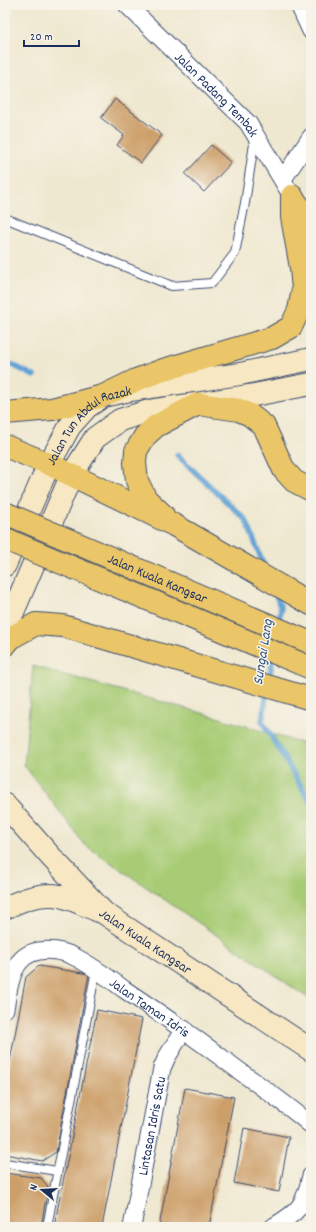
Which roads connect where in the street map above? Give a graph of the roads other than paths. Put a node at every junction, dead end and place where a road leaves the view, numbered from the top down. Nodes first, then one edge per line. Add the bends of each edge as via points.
1 (127, 5) edge
2 (299, 5) edge
3 (311, 31) edge
4 (256, 135) junction
5 (311, 137) edge
6 (287, 188) junction
7 (5, 218) edge
8 (311, 236) edge
9 (311, 359) edge
10 (311, 384) edge
11 (103, 396) junction
12 (198, 404) junction
13 (5, 413) edge
14 (5, 446) edge
15 (49, 464) junction
16 (72, 476) junction
17 (311, 490) edge
18 (5, 514) edge
19 (174, 526) junction
20 (5, 539) edge
21 (5, 565) edge
22 (311, 604) edge
23 (5, 631) edge
24 (311, 643) edge
25 (5, 645) edge
26 (311, 668) edge
27 (311, 699) edge
28 (5, 804) edge
29 (5, 908) edge
30 (104, 913) junction
31 (96, 970) junction
32 (5, 1009) edge
33 (184, 1029) junction
34 (311, 1050) edge
35 (311, 1125) edge
36 (5, 1163) edge
37 (58, 1171) junction
38 (311, 1176) edge
39 (47, 1227) edge
40 (132, 1227) edge
41 (273, 1227) edge

1 - 4 street, Jalan Padang Tembak via 246,121
2 - 3 street
4 - 6 street, Jalan Padang Tembak
4 - 7 lane via 235,252 212,283 172,286
5 - 6 street
6 - 8 highway via 304,213
6 - 11 highway via 303,289 299,310 290,327 272,338 163,370
9 - 11 main road, Jalan Tun Abdul Razak via 240,374
10 - 12 main road, Jalan Tun Abdul Razak
11 - 13 highway via 52,409
11 - 15 main road, Jalan Tun Abdul Razak via 87,407 70,426
12 - 16 main road, Jalan Tun Abdul Razak via 149,411 120,420 95,438
12 - 17 highway via 239,410 250,415 264,426 284,470 294,481
12 - 19 highway via 156,426 145,436 136,451 137,481 146,498
14 - 15 highway
15 - 16 highway
15 - 21 main road, Jalan Tun Abdul Razak
16 - 19 highway
16 - 23 main road, Jalan Tun Abdul Razak
18 - 24 highway, Jalan Kuala Kangsar, bridge
19 - 22 highway
20 - 26 highway, Jalan Kuala Kangsar, bridge
25 - 27 highway via 12,637 36,624 63,626
28 - 30 main road, Jalan Kuala Kangsar
29 - 30 main road via 26,898 59,896
30 - 34 main road, Jalan Kuala Kangsar
31 - 32 street, Jalan Taman Idris via 77,958 60,952 32,953 15,969
31 - 33 street, Jalan Taman Idris
31 - 37 lane
33 - 35 street, Jalan Taman Idris
33 - 40 street, Lintasan Idris Satu via 164,1062
36 - 37 lane
37 - 39 lane
38 - 41 street via 306,1196 299,1207 290,1217

